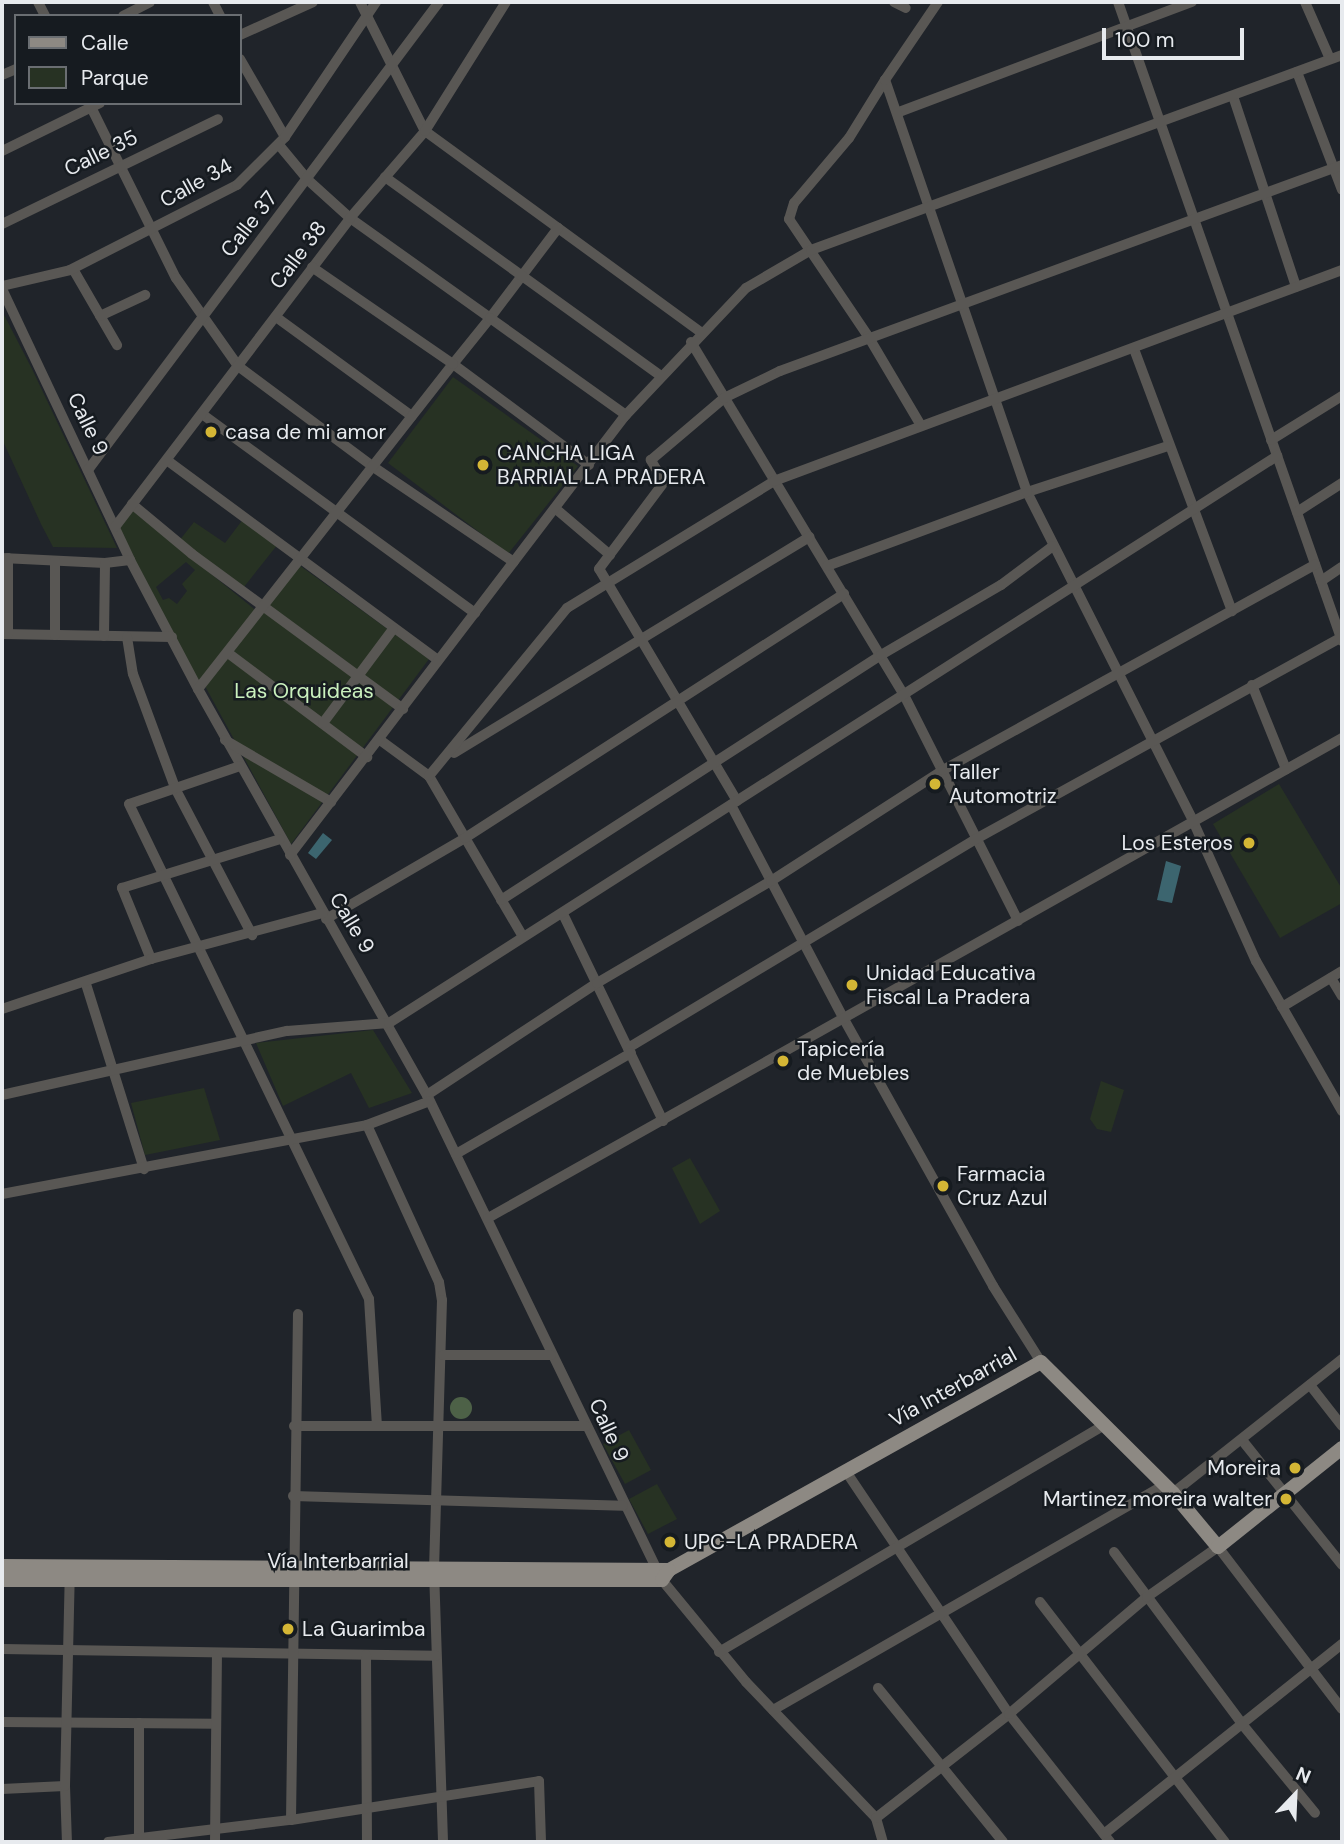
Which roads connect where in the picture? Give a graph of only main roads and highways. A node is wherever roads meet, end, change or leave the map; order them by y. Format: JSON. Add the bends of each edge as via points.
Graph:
{"nodes":[{"id":1,"x":1342,"y":1448,"type":"edge"},
{"id":2,"x":2,"y":1566,"type":"edge"},
{"id":3,"x":70,"y":1574,"type":"junction"},
{"id":4,"x":2,"y":1580,"type":"edge"}],
"edges":[{"from":1,"to":3,"type":"main road","name":"Vía Interbarrial","via":[[1218,1547],[1169,1489],[1041,1362],[700,1556],[662,1572]]},
{"from":2,"to":3,"type":"main road","name":"Vía Interbarrial"},
{"from":3,"to":4,"type":"main road","name":"Vía Interbarrial"}]}
